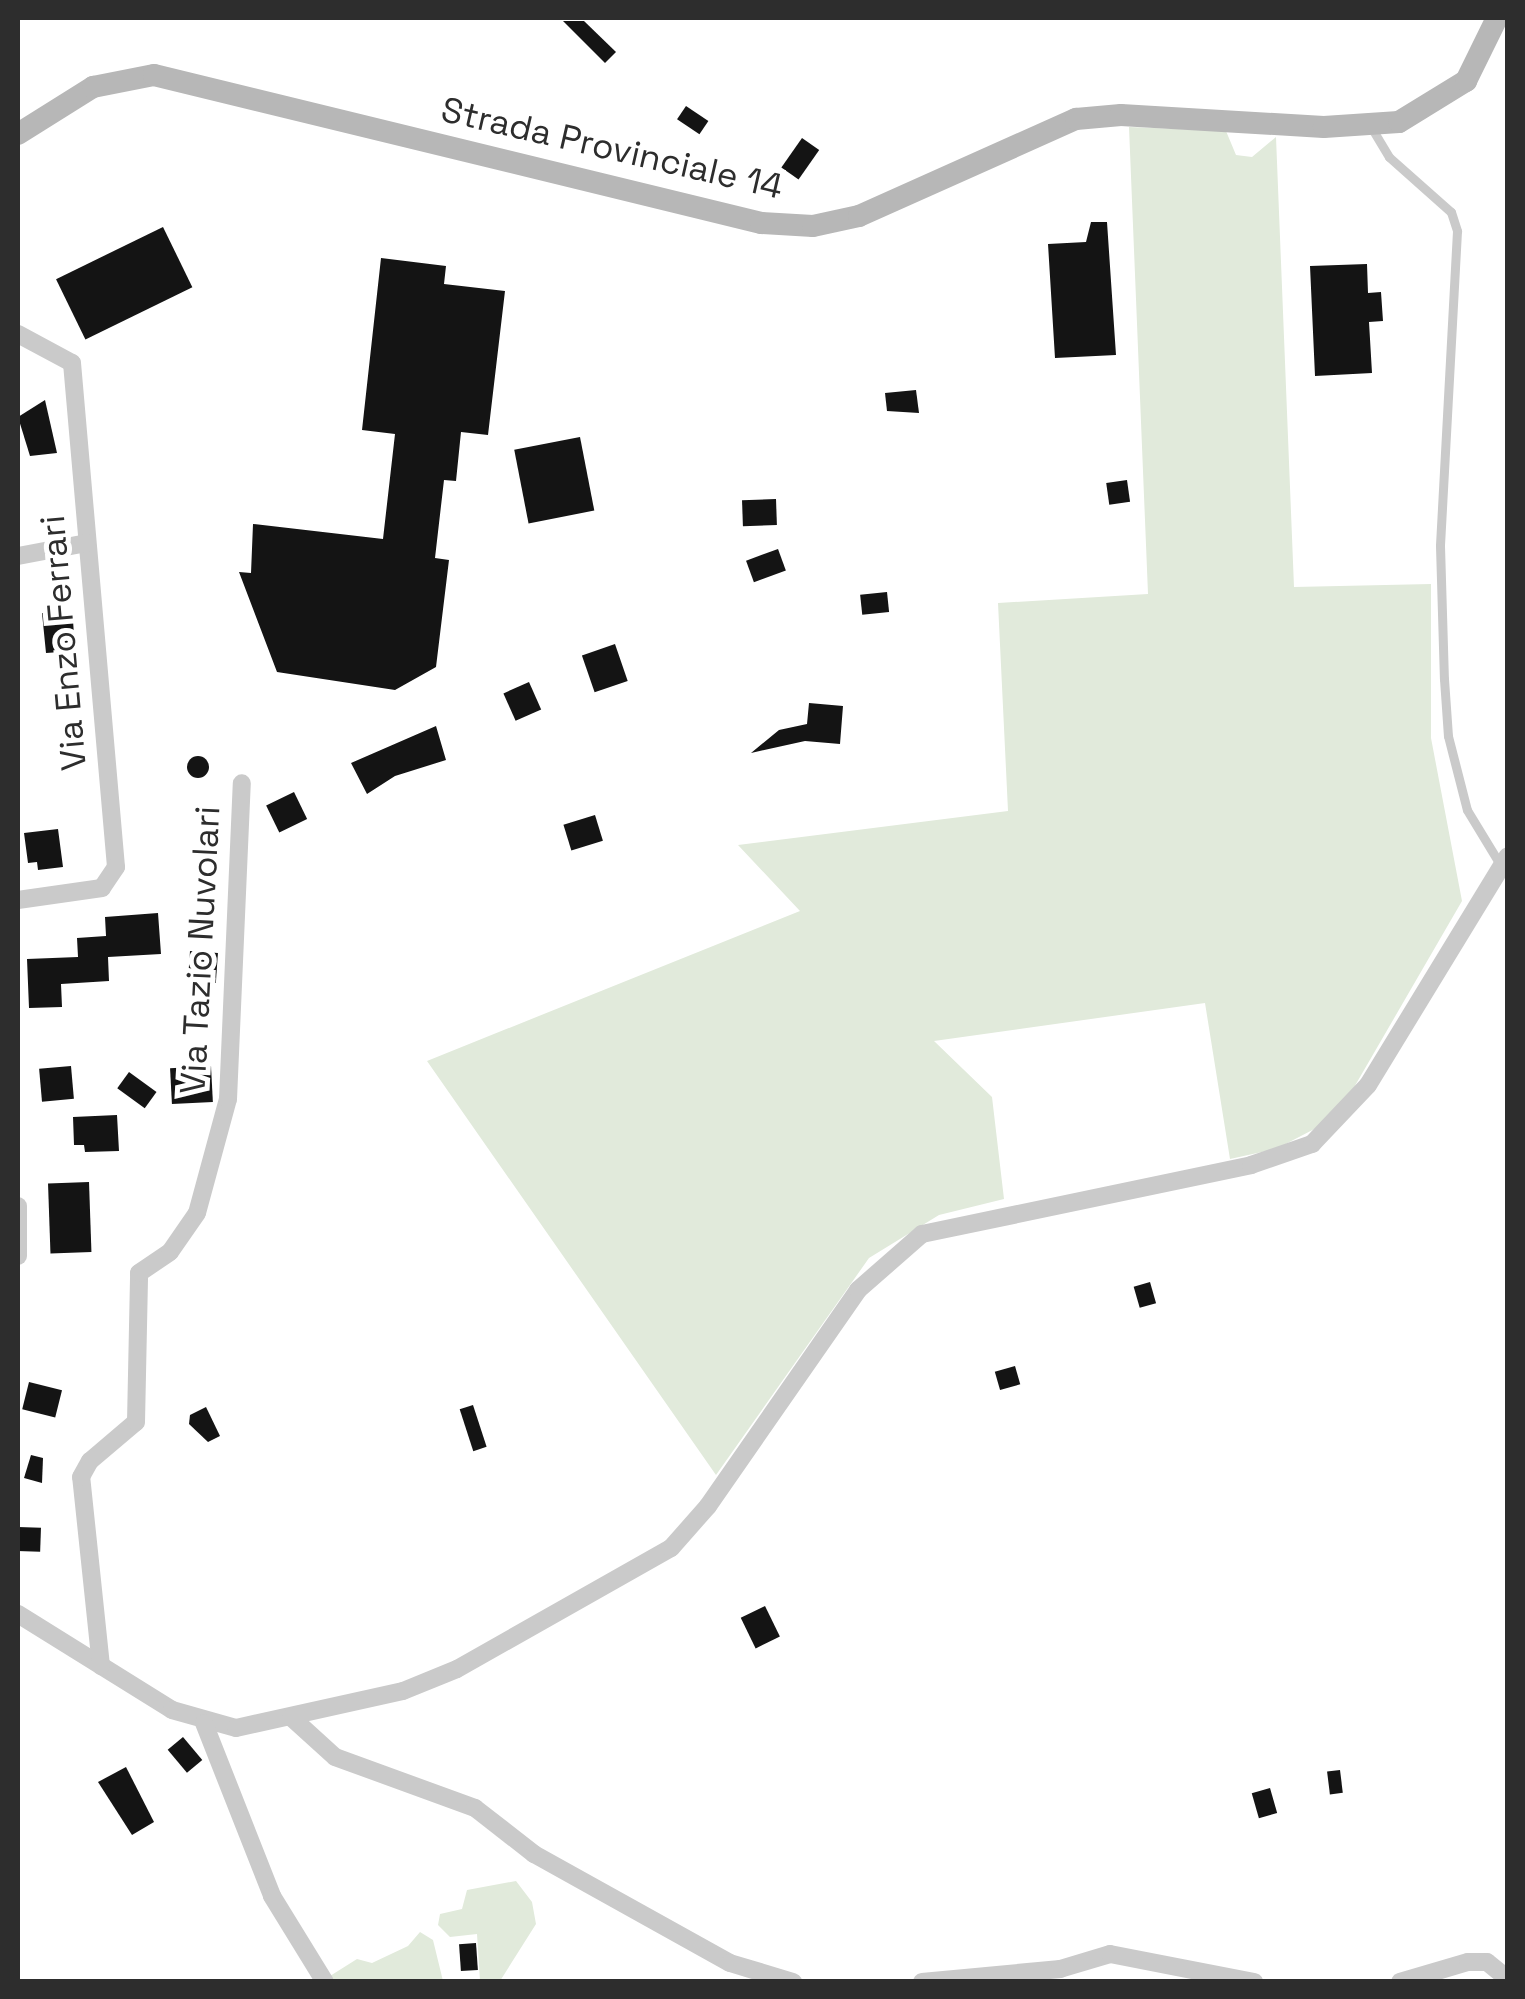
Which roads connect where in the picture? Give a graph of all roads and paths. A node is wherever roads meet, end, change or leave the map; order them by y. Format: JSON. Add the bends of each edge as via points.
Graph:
{"nodes":[{"id":1,"x":1496,"y":18,"type":"edge"},
{"id":2,"x":1371,"y":126,"type":"junction"},
{"id":3,"x":18,"y":134,"type":"edge"},
{"id":4,"x":18,"y":334,"type":"edge"},
{"id":5,"x":86,"y":543,"type":"junction"},
{"id":6,"x":18,"y":556,"type":"edge"},
{"id":7,"x":242,"y":782,"type":"dead end"},
{"id":8,"x":1504,"y":862,"type":"edge"},
{"id":9,"x":18,"y":900,"type":"edge"},
{"id":10,"x":18,"y":1206,"type":"edge"},
{"id":11,"x":18,"y":1256,"type":"edge"},
{"id":12,"x":18,"y":1614,"type":"edge"},
{"id":13,"x":101,"y":1666,"type":"junction"},
{"id":14,"x":292,"y":1718,"type":"junction"},
{"id":15,"x":204,"y":1723,"type":"junction"},
{"id":16,"x":1508,"y":1979,"type":"edge"},
{"id":17,"x":325,"y":1982,"type":"edge"},
{"id":18,"x":793,"y":1982,"type":"edge"},
{"id":19,"x":922,"y":1982,"type":"edge"},
{"id":20,"x":1254,"y":1982,"type":"edge"},
{"id":21,"x":1400,"y":1982,"type":"edge"}],
"edges":[{"from":1,"to":2,"type":"main road","name":"Strada Provinciale 14","via":[[1481,60],[1446,99],[1400,122]]},
{"from":2,"to":3,"type":"main road","name":"Strada Provinciale 14","via":[[1121,114],[1076,119],[859,216],[786,227],[165,76],[113,79]]},
{"from":2,"to":8,"type":"lane","via":[[1390,157],[1451,212],[1458,231],[1440,546],[1446,717],[1467,810],[1483,846]]},
{"from":4,"to":5,"type":"street","name":"Via Enzo Ferrari","via":[[72,363]]},
{"from":5,"to":6,"type":"street"},
{"from":5,"to":9,"type":"street","name":"Via Enzo Ferrari","via":[[116,868],[102,888]]},
{"from":7,"to":13,"type":"street","name":"Via Tazio Nuvolari","via":[[228,1100],[197,1214],[180,1241],[140,1273],[136,1422],[82,1477]]},
{"from":8,"to":14,"type":"street","via":[[1368,1084],[1312,1144],[1251,1165],[922,1234],[858,1290],[708,1506],[671,1548],[430,1682]]},
{"from":10,"to":11,"type":"street"},
{"from":12,"to":13,"type":"street"},
{"from":13,"to":15,"type":"street"},
{"from":14,"to":15,"type":"street","via":[[236,1728]]},
{"from":14,"to":18,"type":"street","via":[[336,1758],[475,1808],[534,1854],[730,1963]]},
{"from":15,"to":17,"type":"street","via":[[272,1896]]},
{"from":16,"to":21,"type":"street","via":[[1487,1962],[1468,1962]]},
{"from":19,"to":20,"type":"street","via":[[1060,1969],[1110,1954]]}]}
